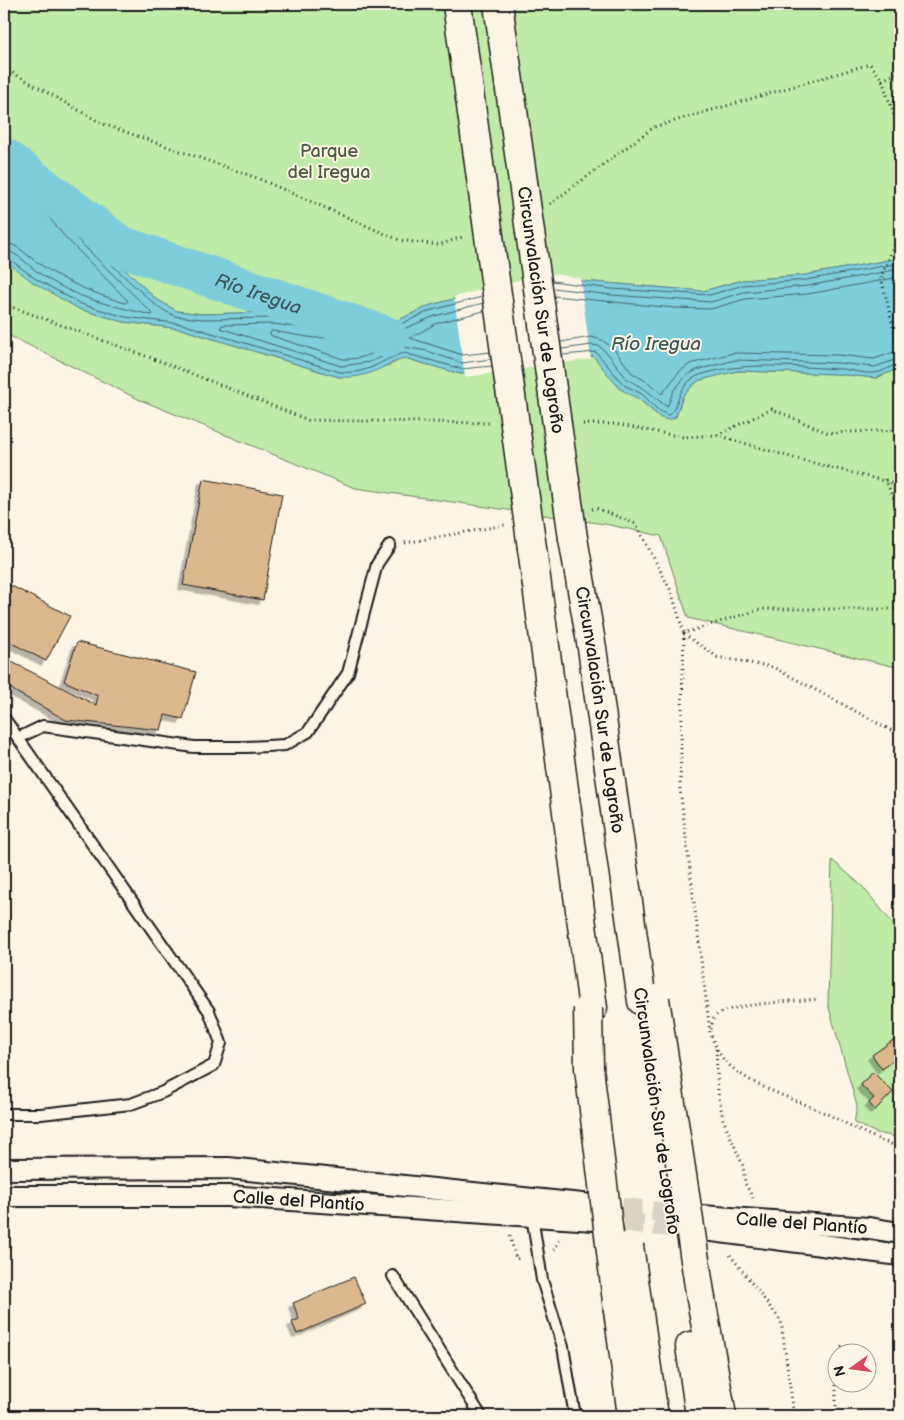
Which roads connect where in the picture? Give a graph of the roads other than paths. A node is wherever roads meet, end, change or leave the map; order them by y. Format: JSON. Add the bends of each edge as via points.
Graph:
{"nodes":[{"id":1,"x":457,"y":4,"type":"edge"},
{"id":2,"x":498,"y":4,"type":"edge"},
{"id":3,"x":390,"y":546,"type":"road end"},
{"id":4,"x":4,"y":718,"type":"edge"},
{"id":5,"x":18,"y":738,"type":"junction"},
{"id":6,"x":4,"y":1114,"type":"edge"},
{"id":7,"x":4,"y":1169,"type":"edge"},
{"id":8,"x":4,"y":1196,"type":"edge"},
{"id":9,"x":532,"y":1216,"type":"junction"},
{"id":10,"x":900,"y":1233,"type":"edge"},
{"id":11,"x":900,"y":1255,"type":"edge"},
{"id":12,"x":393,"y":1276,"type":"dead end"},
{"id":13,"x":692,"y":1300,"type":"junction"},
{"id":14,"x":628,"y":1309,"type":"junction"},
{"id":15,"x":481,"y":1416,"type":"edge"},
{"id":16,"x":575,"y":1416,"type":"edge"},
{"id":17,"x":632,"y":1416,"type":"edge"},
{"id":18,"x":654,"y":1416,"type":"edge"},
{"id":19,"x":700,"y":1416,"type":"edge"},
{"id":20,"x":722,"y":1416,"type":"edge"}],
"edges":[{"from":1,"to":14,"type":"highway","bridge":true,"via":[[588,979],[589,1068]]},
{"from":2,"to":13,"type":"highway","name":"Circunvalación Sur de Logroño","bridge":true,"via":[[573,538],[649,1000]]},
{"from":3,"to":5,"type":"lane","via":[[377,564],[348,673],[308,732],[285,745],[194,747],[43,726]]},
{"from":4,"to":5,"type":"lane"},
{"from":5,"to":6,"type":"lane","via":[[209,1011],[221,1042],[214,1065],[163,1092],[131,1104],[42,1114]]},
{"from":7,"to":9,"type":"street","name":"Calle del Plantío","via":[[228,1168],[593,1213]]},
{"from":8,"to":9,"type":"street","name":"Calle del Plantío","via":[[228,1196]]},
{"from":9,"to":16,"type":"lane","via":[[542,1280],[563,1347]]},
{"from":10,"to":11,"type":"street","name":"Calle del Plantío","via":[[869,1228],[703,1223]]},
{"from":12,"to":15,"type":"lane"},
{"from":13,"to":19,"type":"highway","name":"Circunvalación Sur de Logroño"},
{"from":13,"to":20,"type":"highway"},
{"from":14,"to":17,"type":"highway"},
{"from":14,"to":18,"type":"highway"}]}
